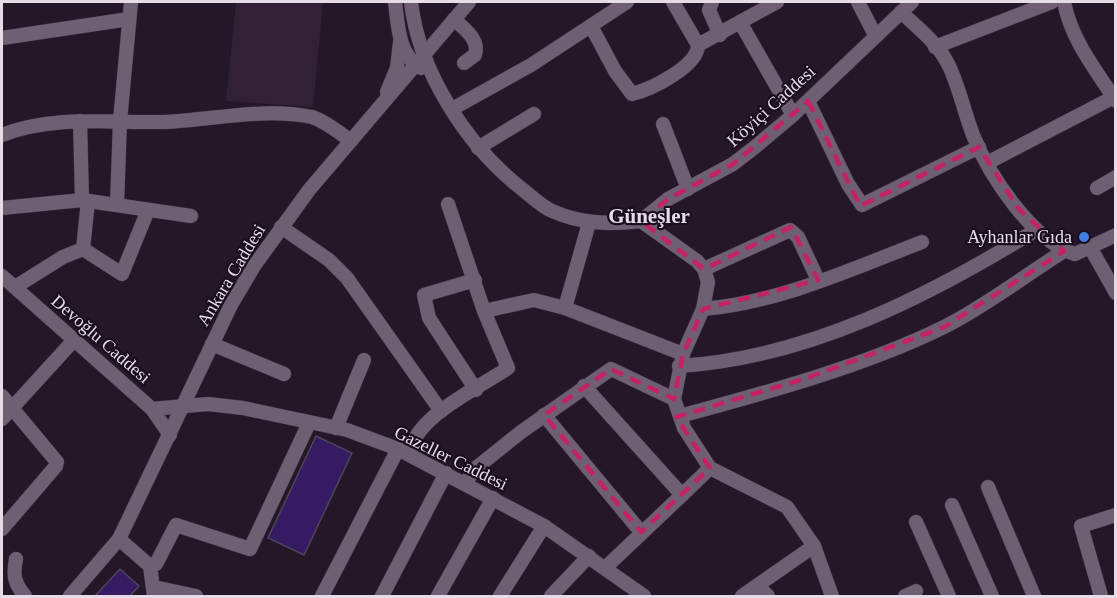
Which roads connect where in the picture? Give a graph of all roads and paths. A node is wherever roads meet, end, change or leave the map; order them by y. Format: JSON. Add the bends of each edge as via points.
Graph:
{"nodes":[{"id":1,"x":130,"y":2,"type":"edge"},
{"id":2,"x":395,"y":2,"type":"edge"},
{"id":3,"x":411,"y":2,"type":"edge"},
{"id":4,"x":469,"y":2,"type":"edge"},
{"id":5,"x":627,"y":2,"type":"edge"},
{"id":6,"x":673,"y":2,"type":"edge"},
{"id":7,"x":712,"y":2,"type":"edge"},
{"id":8,"x":777,"y":2,"type":"edge"},
{"id":9,"x":858,"y":2,"type":"edge"},
{"id":10,"x":912,"y":2,"type":"edge"},
{"id":11,"x":1052,"y":2,"type":"edge"},
{"id":12,"x":1064,"y":2,"type":"edge"},
{"id":13,"x":901,"y":12,"type":"junction"},
{"id":14,"x":129,"y":19,"type":"junction"},
{"id":15,"x":454,"y":19,"type":"junction"},
{"id":16,"x":740,"y":22,"type":"junction"},
{"id":17,"x":591,"y":26,"type":"junction"},
{"id":18,"x":720,"y":35,"type":"junction"},
{"id":19,"x":875,"y":35,"type":"junction"},
{"id":20,"x":2,"y":38,"type":"edge"},
{"id":21,"x":400,"y":42,"type":"junction"},
{"id":22,"x":698,"y":45,"type":"junction"},
{"id":23,"x":935,"y":47,"type":"junction"},
{"id":24,"x":424,"y":53,"type":"junction"},
{"id":25,"x":464,"y":63,"type":"dead end"},
{"id":26,"x":415,"y":64,"type":"junction"},
{"id":27,"x":433,"y":75,"type":"junction"},
{"id":28,"x":1115,"y":98,"type":"edge"},
{"id":29,"x":808,"y":101,"type":"junction"},
{"id":30,"x":383,"y":103,"type":"junction"},
{"id":31,"x":452,"y":109,"type":"junction"},
{"id":32,"x":534,"y":114,"type":"dead end"},
{"id":33,"x":793,"y":115,"type":"junction"},
{"id":34,"x":80,"y":121,"type":"junction"},
{"id":35,"x":120,"y":121,"type":"junction"},
{"id":36,"x":663,"y":124,"type":"dead end"},
{"id":37,"x":2,"y":135,"type":"edge"},
{"id":38,"x":351,"y":141,"type":"junction"},
{"id":39,"x":979,"y":147,"type":"junction"},
{"id":40,"x":478,"y":148,"type":"junction"},
{"id":41,"x":987,"y":163,"type":"junction"},
{"id":42,"x":1116,"y":177,"type":"edge"},
{"id":43,"x":1098,"y":188,"type":"dead end"},
{"id":44,"x":688,"y":189,"type":"junction"},
{"id":45,"x":85,"y":201,"type":"junction"},
{"id":46,"x":448,"y":204,"type":"dead end"},
{"id":47,"x":117,"y":206,"type":"junction"},
{"id":48,"x":2,"y":208,"type":"edge"},
{"id":49,"x":148,"y":210,"type":"junction"},
{"id":50,"x":191,"y":216,"type":"dead end"},
{"id":51,"x":641,"y":221,"type":"junction"},
{"id":52,"x":589,"y":223,"type":"junction"},
{"id":53,"x":281,"y":227,"type":"junction"},
{"id":54,"x":1036,"y":230,"type":"junction"},
{"id":55,"x":1116,"y":235,"type":"edge"},
{"id":56,"x":922,"y":242,"type":"dead end"},
{"id":57,"x":1090,"y":246,"type":"junction"},
{"id":58,"x":83,"y":249,"type":"junction"},
{"id":59,"x":1064,"y":251,"type":"junction"},
{"id":60,"x":704,"y":269,"type":"junction"},
{"id":61,"x":2,"y":276,"type":"edge"},
{"id":62,"x":475,"y":279,"type":"junction"},
{"id":63,"x":818,"y":280,"type":"junction"},
{"id":64,"x":15,"y":287,"type":"junction"},
{"id":65,"x":1116,"y":293,"type":"edge"},
{"id":66,"x":565,"y":308,"type":"junction"},
{"id":67,"x":703,"y":309,"type":"junction"},
{"id":68,"x":484,"y":311,"type":"junction"},
{"id":69,"x":74,"y":339,"type":"junction"},
{"id":70,"x":212,"y":344,"type":"junction"},
{"id":71,"x":364,"y":360,"type":"dead end"},
{"id":72,"x":681,"y":360,"type":"junction"},
{"id":73,"x":284,"y":374,"type":"dead end"},
{"id":74,"x":584,"y":386,"type":"junction"},
{"id":75,"x":476,"y":390,"type":"junction"},
{"id":76,"x":2,"y":396,"type":"edge"},
{"id":77,"x":674,"y":399,"type":"junction"},
{"id":78,"x":184,"y":405,"type":"junction"},
{"id":79,"x":12,"y":407,"type":"junction"},
{"id":80,"x":152,"y":409,"type":"junction"},
{"id":81,"x":441,"y":411,"type":"junction"},
{"id":82,"x":544,"y":415,"type":"junction"},
{"id":83,"x":680,"y":416,"type":"junction"},
{"id":84,"x":2,"y":419,"type":"edge"},
{"id":85,"x":309,"y":423,"type":"junction"},
{"id":86,"x":336,"y":428,"type":"junction"},
{"id":87,"x":170,"y":435,"type":"junction"},
{"id":88,"x":404,"y":451,"type":"junction"},
{"id":89,"x":710,"y":468,"type":"junction"},
{"id":90,"x":446,"y":473,"type":"junction"},
{"id":91,"x":466,"y":482,"type":"junction"},
{"id":92,"x":988,"y":487,"type":"dead end"},
{"id":93,"x":682,"y":495,"type":"junction"},
{"id":94,"x":494,"y":498,"type":"junction"},
{"id":95,"x":952,"y":505,"type":"dead end"},
{"id":96,"x":1116,"y":515,"type":"edge"},
{"id":97,"x":916,"y":522,"type":"dead end"},
{"id":98,"x":544,"y":526,"type":"junction"},
{"id":99,"x":2,"y":529,"type":"edge"},
{"id":100,"x":641,"y":532,"type":"junction"},
{"id":101,"x":119,"y":538,"type":"junction"},
{"id":102,"x":814,"y":546,"type":"junction"},
{"id":103,"x":589,"y":556,"type":"junction"},
{"id":104,"x":16,"y":559,"type":"dead end"},
{"id":105,"x":150,"y":566,"type":"junction"},
{"id":106,"x":606,"y":567,"type":"junction"},
{"id":107,"x":758,"y":586,"type":"junction"},
{"id":108,"x":154,"y":592,"type":"edge"},
{"id":109,"x":25,"y":597,"type":"edge"},
{"id":110,"x":70,"y":597,"type":"edge"},
{"id":111,"x":196,"y":597,"type":"edge"},
{"id":112,"x":322,"y":597,"type":"edge"},
{"id":113,"x":382,"y":597,"type":"edge"},
{"id":114,"x":438,"y":597,"type":"edge"},
{"id":115,"x":500,"y":597,"type":"edge"},
{"id":116,"x":551,"y":597,"type":"edge"},
{"id":117,"x":644,"y":597,"type":"edge"},
{"id":118,"x":742,"y":597,"type":"edge"},
{"id":119,"x":768,"y":597,"type":"edge"},
{"id":120,"x":832,"y":597,"type":"edge"},
{"id":121,"x":949,"y":597,"type":"edge"},
{"id":122,"x":992,"y":597,"type":"edge"},
{"id":123,"x":1034,"y":597,"type":"edge"},
{"id":124,"x":1101,"y":597,"type":"edge"}],
"edges":[{"from":1,"to":14,"type":"street"},
{"from":2,"to":21,"type":"street"},
{"from":3,"to":24,"type":"street"},
{"from":4,"to":15,"type":"street","name":"Ankara Caddesi"},
{"from":5,"to":17,"type":"street"},
{"from":6,"to":22,"type":"street"},
{"from":7,"to":18,"type":"street","via":[[709,10]]},
{"from":8,"to":16,"type":"street"},
{"from":9,"to":19,"type":"street"},
{"from":10,"to":13,"type":"street","name":"Köyiçi Caddesi"},
{"from":11,"to":23,"type":"street"},
{"from":12,"to":28,"type":"street","via":[[1067,21],[1082,50]]},
{"from":13,"to":19,"type":"street","name":"Köyiçi Caddesi"},
{"from":13,"to":23,"type":"street"},
{"from":14,"to":20,"type":"street"},
{"from":14,"to":35,"type":"street"},
{"from":15,"to":24,"type":"street","name":"Ankara Caddesi"},
{"from":15,"to":25,"type":"street","via":[[475,39],[475,55]]},
{"from":16,"to":18,"type":"street"},
{"from":16,"to":33,"type":"street"},
{"from":17,"to":22,"type":"street","via":[[632,94],[646,91],[691,63]]},
{"from":17,"to":31,"type":"street"},
{"from":18,"to":22,"type":"street"},
{"from":19,"to":29,"type":"street","name":"Köyiçi Caddesi"},
{"from":21,"to":26,"type":"street"},
{"from":21,"to":30,"type":"street","via":[[397,68]]},
{"from":23,"to":39,"type":"street","via":[[948,62]]},
{"from":24,"to":26,"type":"street","name":"Ankara Caddesi"},
{"from":24,"to":27,"type":"street"},
{"from":26,"to":27,"type":"street"},
{"from":26,"to":30,"type":"street","name":"Ankara Caddesi"},
{"from":27,"to":31,"type":"street"},
{"from":28,"to":41,"type":"street"},
{"from":29,"to":33,"type":"street","name":"Köyiçi Caddesi"},
{"from":29,"to":39,"type":"street","via":[[862,205]]},
{"from":30,"to":38,"type":"street","name":"Ankara Caddesi"},
{"from":31,"to":40,"type":"street","via":[[460,127]]},
{"from":32,"to":40,"type":"street"},
{"from":33,"to":44,"type":"street","name":"Köyiçi Caddesi","via":[[733,164]]},
{"from":34,"to":35,"type":"street"},
{"from":34,"to":37,"type":"street","via":[[27,126]]},
{"from":34,"to":45,"type":"street"},
{"from":35,"to":38,"type":"street","via":[[166,122],[275,113],[314,118]]},
{"from":35,"to":47,"type":"street"},
{"from":36,"to":44,"type":"street"},
{"from":38,"to":53,"type":"street","name":"Ankara Caddesi"},
{"from":39,"to":41,"type":"street"},
{"from":40,"to":52,"type":"street","via":[[499,171],[550,210]]},
{"from":41,"to":54,"type":"street"},
{"from":42,"to":43,"type":"street"},
{"from":44,"to":51,"type":"street","name":"Köyiçi Caddesi"},
{"from":45,"to":47,"type":"street"},
{"from":45,"to":48,"type":"street"},
{"from":45,"to":58,"type":"street"},
{"from":46,"to":62,"type":"street"},
{"from":47,"to":49,"type":"street"},
{"from":49,"to":50,"type":"street"},
{"from":49,"to":58,"type":"street","via":[[122,274]]},
{"from":51,"to":52,"type":"street"},
{"from":51,"to":60,"type":"street"},
{"from":52,"to":66,"type":"street"},
{"from":53,"to":70,"type":"street","name":"Ankara Caddesi","via":[[231,305]]},
{"from":53,"to":81,"type":"street","via":[[329,260],[347,278]]},
{"from":54,"to":59,"type":"street"},
{"from":54,"to":72,"type":"street","via":[[927,294],[825,335],[764,352]]},
{"from":55,"to":57,"type":"street"},
{"from":56,"to":63,"type":"street"},
{"from":57,"to":59,"type":"street","via":[[1075,254]]},
{"from":57,"to":65,"type":"street"},
{"from":58,"to":64,"type":"street"},
{"from":59,"to":83,"type":"street","via":[[944,327],[886,352]]},
{"from":60,"to":63,"type":"street","via":[[790,230],[798,237]]},
{"from":60,"to":67,"type":"street","via":[[708,282]]},
{"from":61,"to":64,"type":"street","name":"Devoğlu Caddesi"},
{"from":62,"to":68,"type":"street"},
{"from":62,"to":75,"type":"street","via":[[424,296],[429,318]]},
{"from":63,"to":67,"type":"street","via":[[724,307]]},
{"from":64,"to":69,"type":"street","name":"Devoğlu Caddesi"},
{"from":66,"to":68,"type":"street","via":[[534,300]]},
{"from":66,"to":72,"type":"street"},
{"from":67,"to":72,"type":"street"},
{"from":68,"to":75,"type":"street","via":[[508,368]]},
{"from":69,"to":79,"type":"street"},
{"from":69,"to":80,"type":"street","name":"Devoğlu Caddesi"},
{"from":70,"to":73,"type":"street"},
{"from":70,"to":78,"type":"street","name":"Ankara Caddesi"},
{"from":71,"to":86,"type":"street"},
{"from":72,"to":77,"type":"street"},
{"from":74,"to":77,"type":"street","via":[[611,369]]},
{"from":74,"to":82,"type":"street"},
{"from":74,"to":93,"type":"street"},
{"from":75,"to":81,"type":"street"},
{"from":76,"to":79,"type":"street"},
{"from":77,"to":83,"type":"street"},
{"from":78,"to":80,"type":"street","name":"Gazeller Caddesi"},
{"from":78,"to":85,"type":"street","name":"Gazeller Caddesi","via":[[243,408]]},
{"from":78,"to":87,"type":"street","name":"Ankara Caddesi"},
{"from":79,"to":84,"type":"street"},
{"from":79,"to":99,"type":"street","via":[[57,462]]},
{"from":80,"to":87,"type":"street","name":"Devoğlu Caddesi"},
{"from":81,"to":88,"type":"street"},
{"from":82,"to":91,"type":"street","via":[[493,453]]},
{"from":82,"to":100,"type":"street"},
{"from":83,"to":89,"type":"street"},
{"from":85,"to":86,"type":"street","name":"Gazeller Caddesi"},
{"from":85,"to":105,"type":"street","via":[[250,549],[176,525],[156,564]]},
{"from":86,"to":88,"type":"street","name":"Gazeller Caddesi"},
{"from":87,"to":101,"type":"street","name":"Ankara Caddesi"},
{"from":88,"to":90,"type":"street","name":"Gazeller Caddesi"},
{"from":88,"to":112,"type":"street"},
{"from":89,"to":93,"type":"street"},
{"from":89,"to":102,"type":"street","via":[[787,507]]},
{"from":90,"to":91,"type":"street","name":"Gazeller Caddesi"},
{"from":90,"to":113,"type":"street"},
{"from":91,"to":94,"type":"street","name":"Gazeller Caddesi"},
{"from":92,"to":123,"type":"street"},
{"from":93,"to":100,"type":"street"},
{"from":94,"to":98,"type":"street","name":"Gazeller Caddesi"},
{"from":94,"to":114,"type":"street"},
{"from":95,"to":122,"type":"street"},
{"from":96,"to":124,"type":"street","via":[[1081,526]]},
{"from":97,"to":121,"type":"street"},
{"from":98,"to":103,"type":"street","name":"Gazeller Caddesi"},
{"from":98,"to":115,"type":"street"},
{"from":100,"to":106,"type":"street"},
{"from":101,"to":105,"type":"street"},
{"from":101,"to":110,"type":"street","name":"Ankara Caddesi"},
{"from":102,"to":107,"type":"street"},
{"from":102,"to":120,"type":"street"},
{"from":103,"to":106,"type":"street","name":"Gazeller Caddesi"},
{"from":103,"to":116,"type":"street"},
{"from":104,"to":109,"type":"street","via":[[13,574]]},
{"from":105,"to":108,"type":"street"},
{"from":106,"to":117,"type":"street","name":"Gazeller Caddesi"},
{"from":107,"to":118,"type":"street"},
{"from":107,"to":119,"type":"street"},
{"from":108,"to":111,"type":"street"}]}
